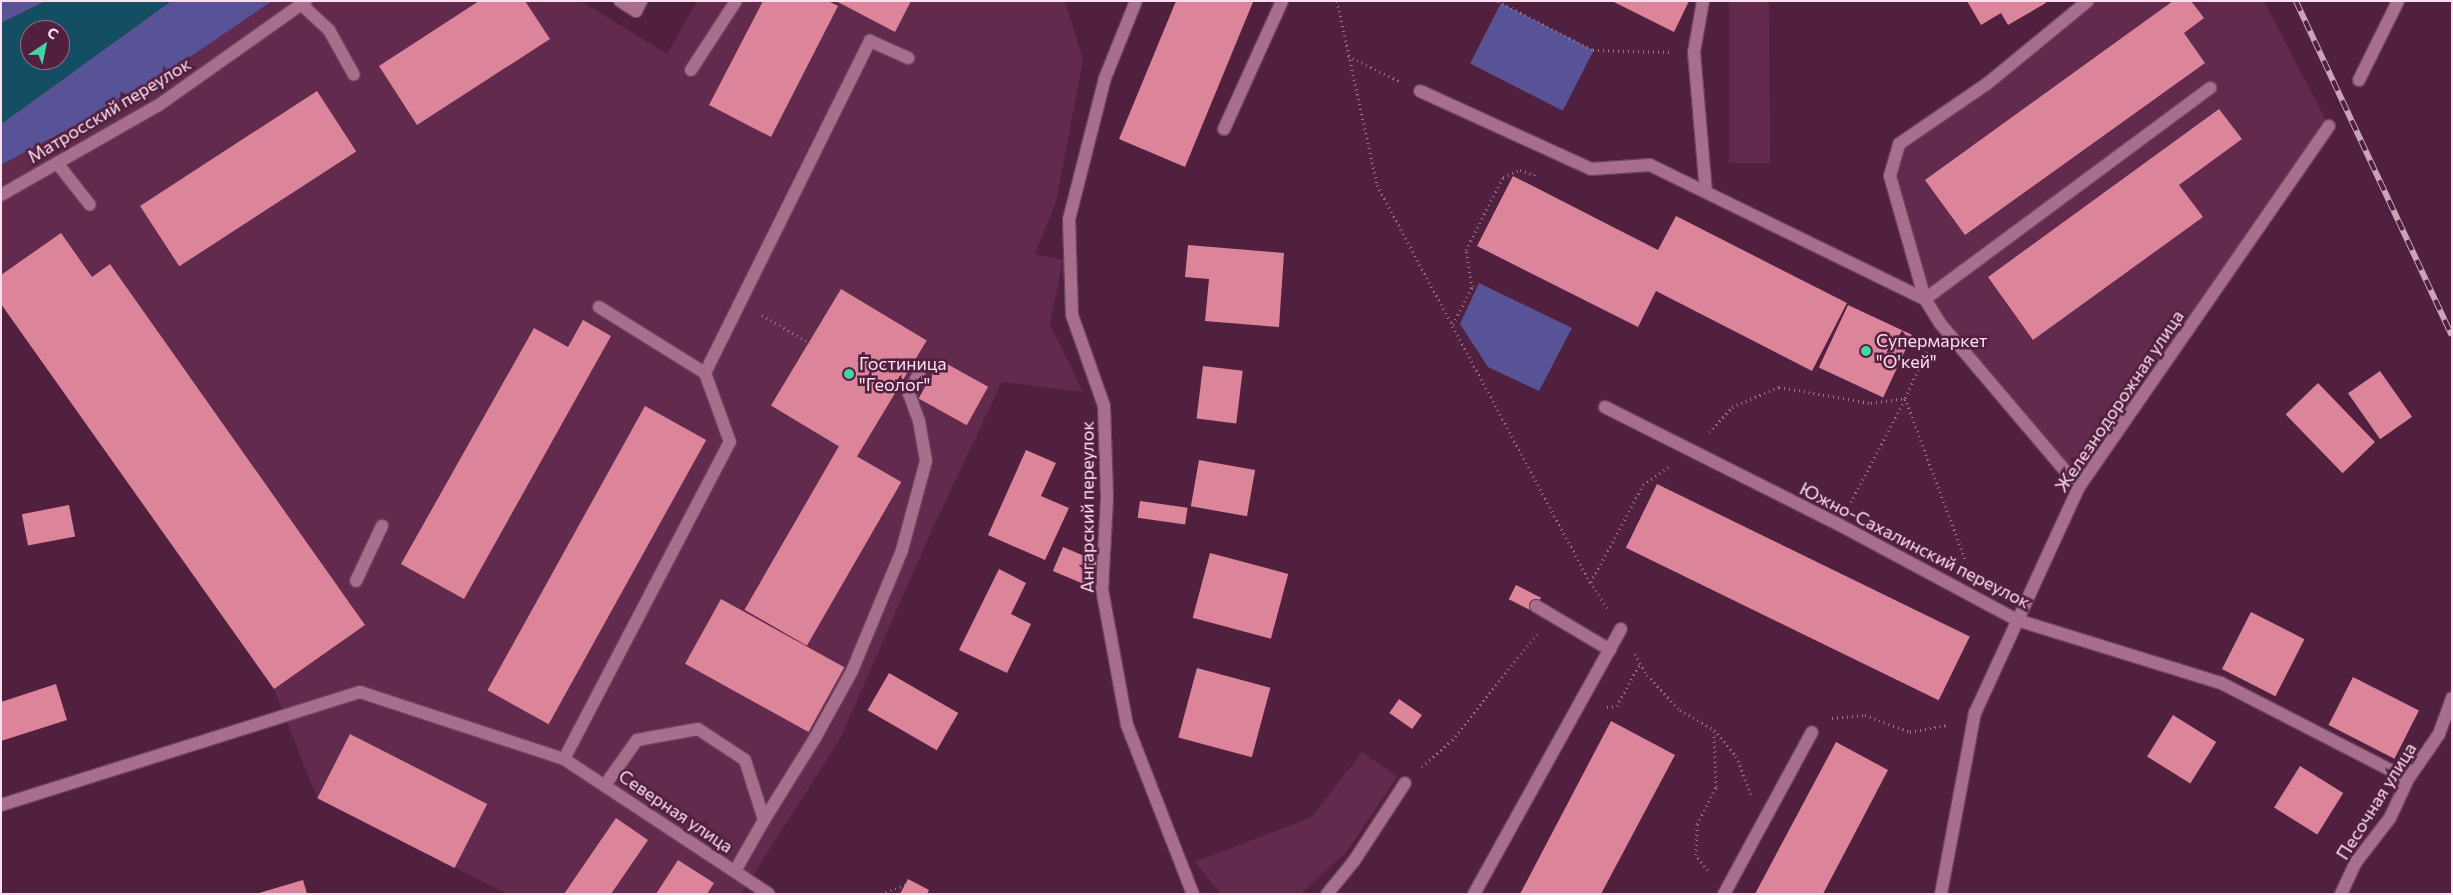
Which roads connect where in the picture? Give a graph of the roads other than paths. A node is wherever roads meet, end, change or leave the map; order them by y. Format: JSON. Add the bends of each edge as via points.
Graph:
{"nodes":[{"id":1,"x":620,"y":1,"type":"edge"},
{"id":2,"x":641,"y":1,"type":"edge"},
{"id":3,"x":736,"y":1,"type":"edge"},
{"id":4,"x":1136,"y":1,"type":"edge"},
{"id":5,"x":1282,"y":1,"type":"edge"},
{"id":6,"x":1703,"y":1,"type":"edge"},
{"id":7,"x":2088,"y":1,"type":"edge"},
{"id":8,"x":2398,"y":1,"type":"edge"},
{"id":9,"x":304,"y":3,"type":"edge"},
{"id":10,"x":908,"y":58,"type":"dead end"},
{"id":11,"x":691,"y":70,"type":"dead end"},
{"id":12,"x":354,"y":75,"type":"dead end"},
{"id":13,"x":2358,"y":80,"type":"dead end"},
{"id":14,"x":2210,"y":88,"type":"dead end"},
{"id":15,"x":1420,"y":91,"type":"road end"},
{"id":16,"x":2329,"y":126,"type":"dead end"},
{"id":17,"x":1224,"y":129,"type":"dead end"},
{"id":18,"x":57,"y":163,"type":"junction"},
{"id":19,"x":1706,"y":191,"type":"junction"},
{"id":20,"x":1,"y":195,"type":"edge"},
{"id":21,"x":90,"y":204,"type":"dead end"},
{"id":22,"x":1925,"y":299,"type":"junction"},
{"id":23,"x":600,"y":307,"type":"dead end"},
{"id":24,"x":920,"y":370,"type":"dead end"},
{"id":25,"x":705,"y":373,"type":"junction"},
{"id":26,"x":1605,"y":407,"type":"dead end"},
{"id":27,"x":2079,"y":487,"type":"junction"},
{"id":28,"x":382,"y":526,"type":"dead end"},
{"id":29,"x":356,"y":581,"type":"dead end"},
{"id":30,"x":1536,"y":606,"type":"dead end"},
{"id":31,"x":2017,"y":620,"type":"junction"},
{"id":32,"x":1622,"y":629,"type":"road end"},
{"id":33,"x":1610,"y":650,"type":"junction"},
{"id":34,"x":2452,"y":698,"type":"edge"},
{"id":35,"x":1812,"y":732,"type":"road end"},
{"id":36,"x":564,"y":758,"type":"junction"},
{"id":37,"x":2408,"y":780,"type":"junction"},
{"id":38,"x":1405,"y":783,"type":"road end"},
{"id":39,"x":605,"y":785,"type":"junction"},
{"id":40,"x":1,"y":805,"type":"edge"},
{"id":41,"x":764,"y":820,"type":"junction"},
{"id":42,"x":734,"y":871,"type":"junction"},
{"id":43,"x":1192,"y":893,"type":"edge"},
{"id":44,"x":1724,"y":893,"type":"edge"},
{"id":45,"x":768,"y":894,"type":"edge"},
{"id":46,"x":1327,"y":894,"type":"edge"},
{"id":47,"x":1474,"y":894,"type":"edge"},
{"id":48,"x":1941,"y":894,"type":"edge"},
{"id":49,"x":2341,"y":894,"type":"edge"}],
"edges":[{"from":1,"to":2,"type":"street","via":[[636,11]]},
{"from":3,"to":11,"type":"street"},
{"from":4,"to":43,"type":"street","name":"Ангарский переулок","via":[[1105,78],[1069,219],[1072,315],[1104,406],[1107,498],[1102,589],[1127,725]]},
{"from":5,"to":17,"type":"street"},
{"from":6,"to":19,"type":"street","via":[[1694,52]]},
{"from":7,"to":22,"type":"street","via":[[1988,83],[1899,144],[1890,176]]},
{"from":8,"to":13,"type":"street"},
{"from":9,"to":12,"type":"street","via":[[329,30]]},
{"from":9,"to":18,"type":"street","name":"Матросский переулок","via":[[159,105]]},
{"from":10,"to":25,"type":"street","via":[[870,41]]},
{"from":14,"to":22,"type":"street"},
{"from":15,"to":19,"type":"street","via":[[1591,169],[1650,165]]},
{"from":16,"to":27,"type":"street","name":"Железнодорожная улица"},
{"from":18,"to":20,"type":"street","name":"Матросский переулок"},
{"from":18,"to":21,"type":"street"},
{"from":19,"to":22,"type":"street"},
{"from":22,"to":27,"type":"street","via":[[1940,323]]},
{"from":23,"to":25,"type":"street"},
{"from":24,"to":41,"type":"street","via":[[909,394],[919,421],[926,461],[902,550],[852,671]]},
{"from":25,"to":36,"type":"street","via":[[730,442]]},
{"from":26,"to":31,"type":"street","name":"Южно-Сахалинский переулок","via":[[1838,524]]},
{"from":27,"to":31,"type":"street","name":"Железнодорожная улица"},
{"from":28,"to":29,"type":"street"},
{"from":30,"to":33,"type":"street"},
{"from":31,"to":37,"type":"street","name":"Южно-Сахалинский переулок","via":[[2221,683]]},
{"from":31,"to":48,"type":"street","name":"Железнодорожная улица","via":[[1975,713]]},
{"from":32,"to":33,"type":"street"},
{"from":33,"to":47,"type":"street"},
{"from":34,"to":37,"type":"street","name":"Песочная улица","via":[[2439,734]]},
{"from":35,"to":44,"type":"street"},
{"from":36,"to":39,"type":"street","name":"Северная улица"},
{"from":36,"to":40,"type":"street","name":"Северная улица","via":[[360,692]]},
{"from":37,"to":49,"type":"street","name":"Песочная улица","via":[[2390,818],[2356,862]]},
{"from":38,"to":46,"type":"street","via":[[1354,862]]},
{"from":39,"to":41,"type":"street","via":[[637,740],[698,729],[745,760]]},
{"from":39,"to":42,"type":"street","name":"Северная улица"},
{"from":41,"to":42,"type":"street"},
{"from":42,"to":45,"type":"street","name":"Северная улица"}]}
